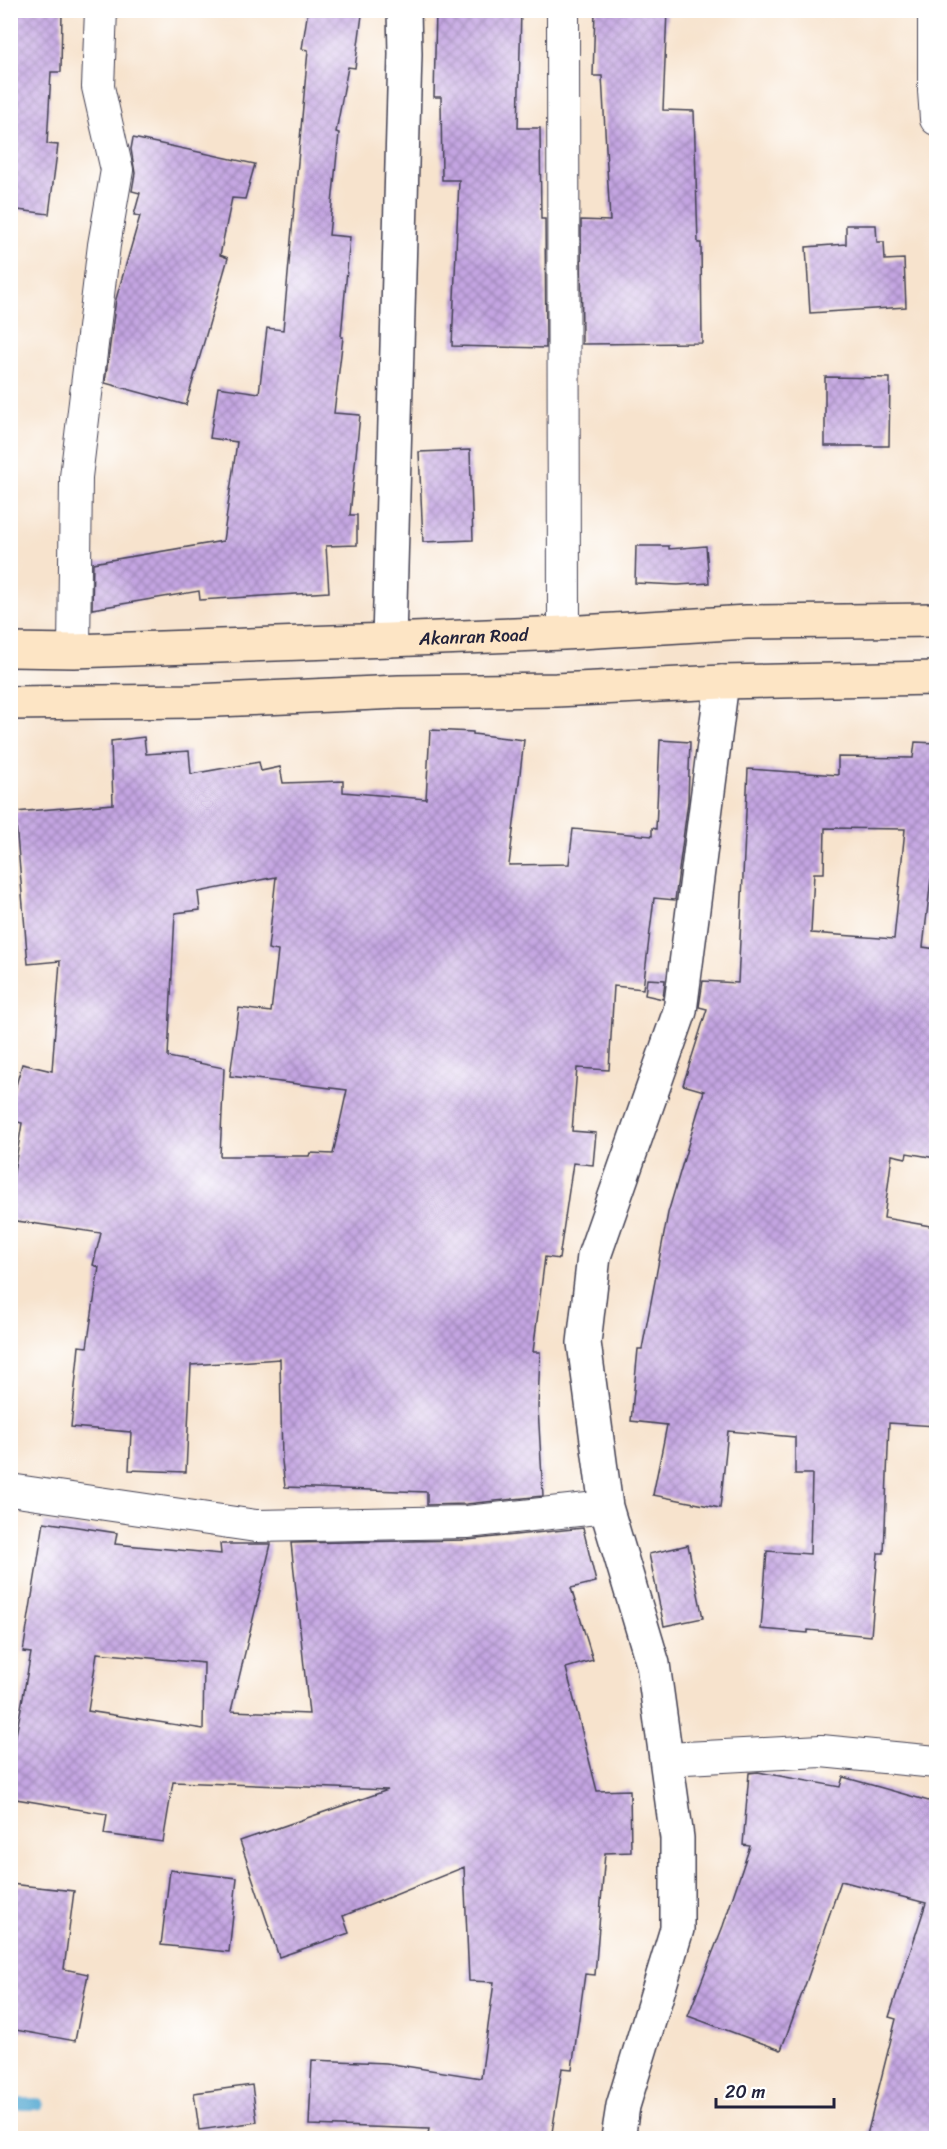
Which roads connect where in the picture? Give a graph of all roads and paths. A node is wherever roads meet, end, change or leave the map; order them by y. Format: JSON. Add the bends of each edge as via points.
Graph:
{"nodes":[{"id":1,"x":101,"y":10,"type":"edge"},
{"id":2,"x":404,"y":10,"type":"edge"},
{"id":3,"x":563,"y":10,"type":"edge"},
{"id":4,"x":934,"y":10,"type":"edge"},
{"id":5,"x":936,"y":118,"type":"edge"},
{"id":6,"x":936,"y":620,"type":"edge"},
{"id":7,"x":564,"y":633,"type":"junction"},
{"id":8,"x":389,"y":640,"type":"junction"},
{"id":9,"x":10,"y":650,"type":"edge"},
{"id":10,"x":74,"y":651,"type":"junction"},
{"id":11,"x":936,"y":678,"type":"edge"},
{"id":12,"x":722,"y":682,"type":"junction"},
{"id":13,"x":10,"y":703,"type":"edge"},
{"id":14,"x":10,"y":1490,"type":"edge"},
{"id":15,"x":606,"y":1507,"type":"junction"},
{"id":16,"x":667,"y":1760,"type":"junction"},
{"id":17,"x":936,"y":1762,"type":"edge"},
{"id":18,"x":618,"y":2139,"type":"edge"}],
"edges":[{"from":1,"to":10,"type":"street","via":[[98,87],[117,170],[76,477]]},
{"from":2,"to":8,"type":"street"},
{"from":3,"to":7,"type":"street"},
{"from":4,"to":5,"type":"street"},
{"from":6,"to":7,"type":"main road","name":"Akanran Road","via":[[747,622]]},
{"from":7,"to":8,"type":"main road","name":"Akanran Road"},
{"from":8,"to":10,"type":"main road","name":"Akanran Road"},
{"from":9,"to":10,"type":"main road","name":"Akanran Road"},
{"from":11,"to":12,"type":"main road"},
{"from":12,"to":13,"type":"main road","via":[[195,701]]},
{"from":12,"to":15,"type":"street","via":[[680,1011],[594,1256],[584,1343]]},
{"from":14,"to":15,"type":"street","via":[[256,1526],[467,1522]]},
{"from":15,"to":16,"type":"street","via":[[653,1664]]},
{"from":16,"to":17,"type":"street","via":[[821,1751]]},
{"from":16,"to":18,"type":"street","via":[[677,1838],[677,1929],[623,2106]]}]}
